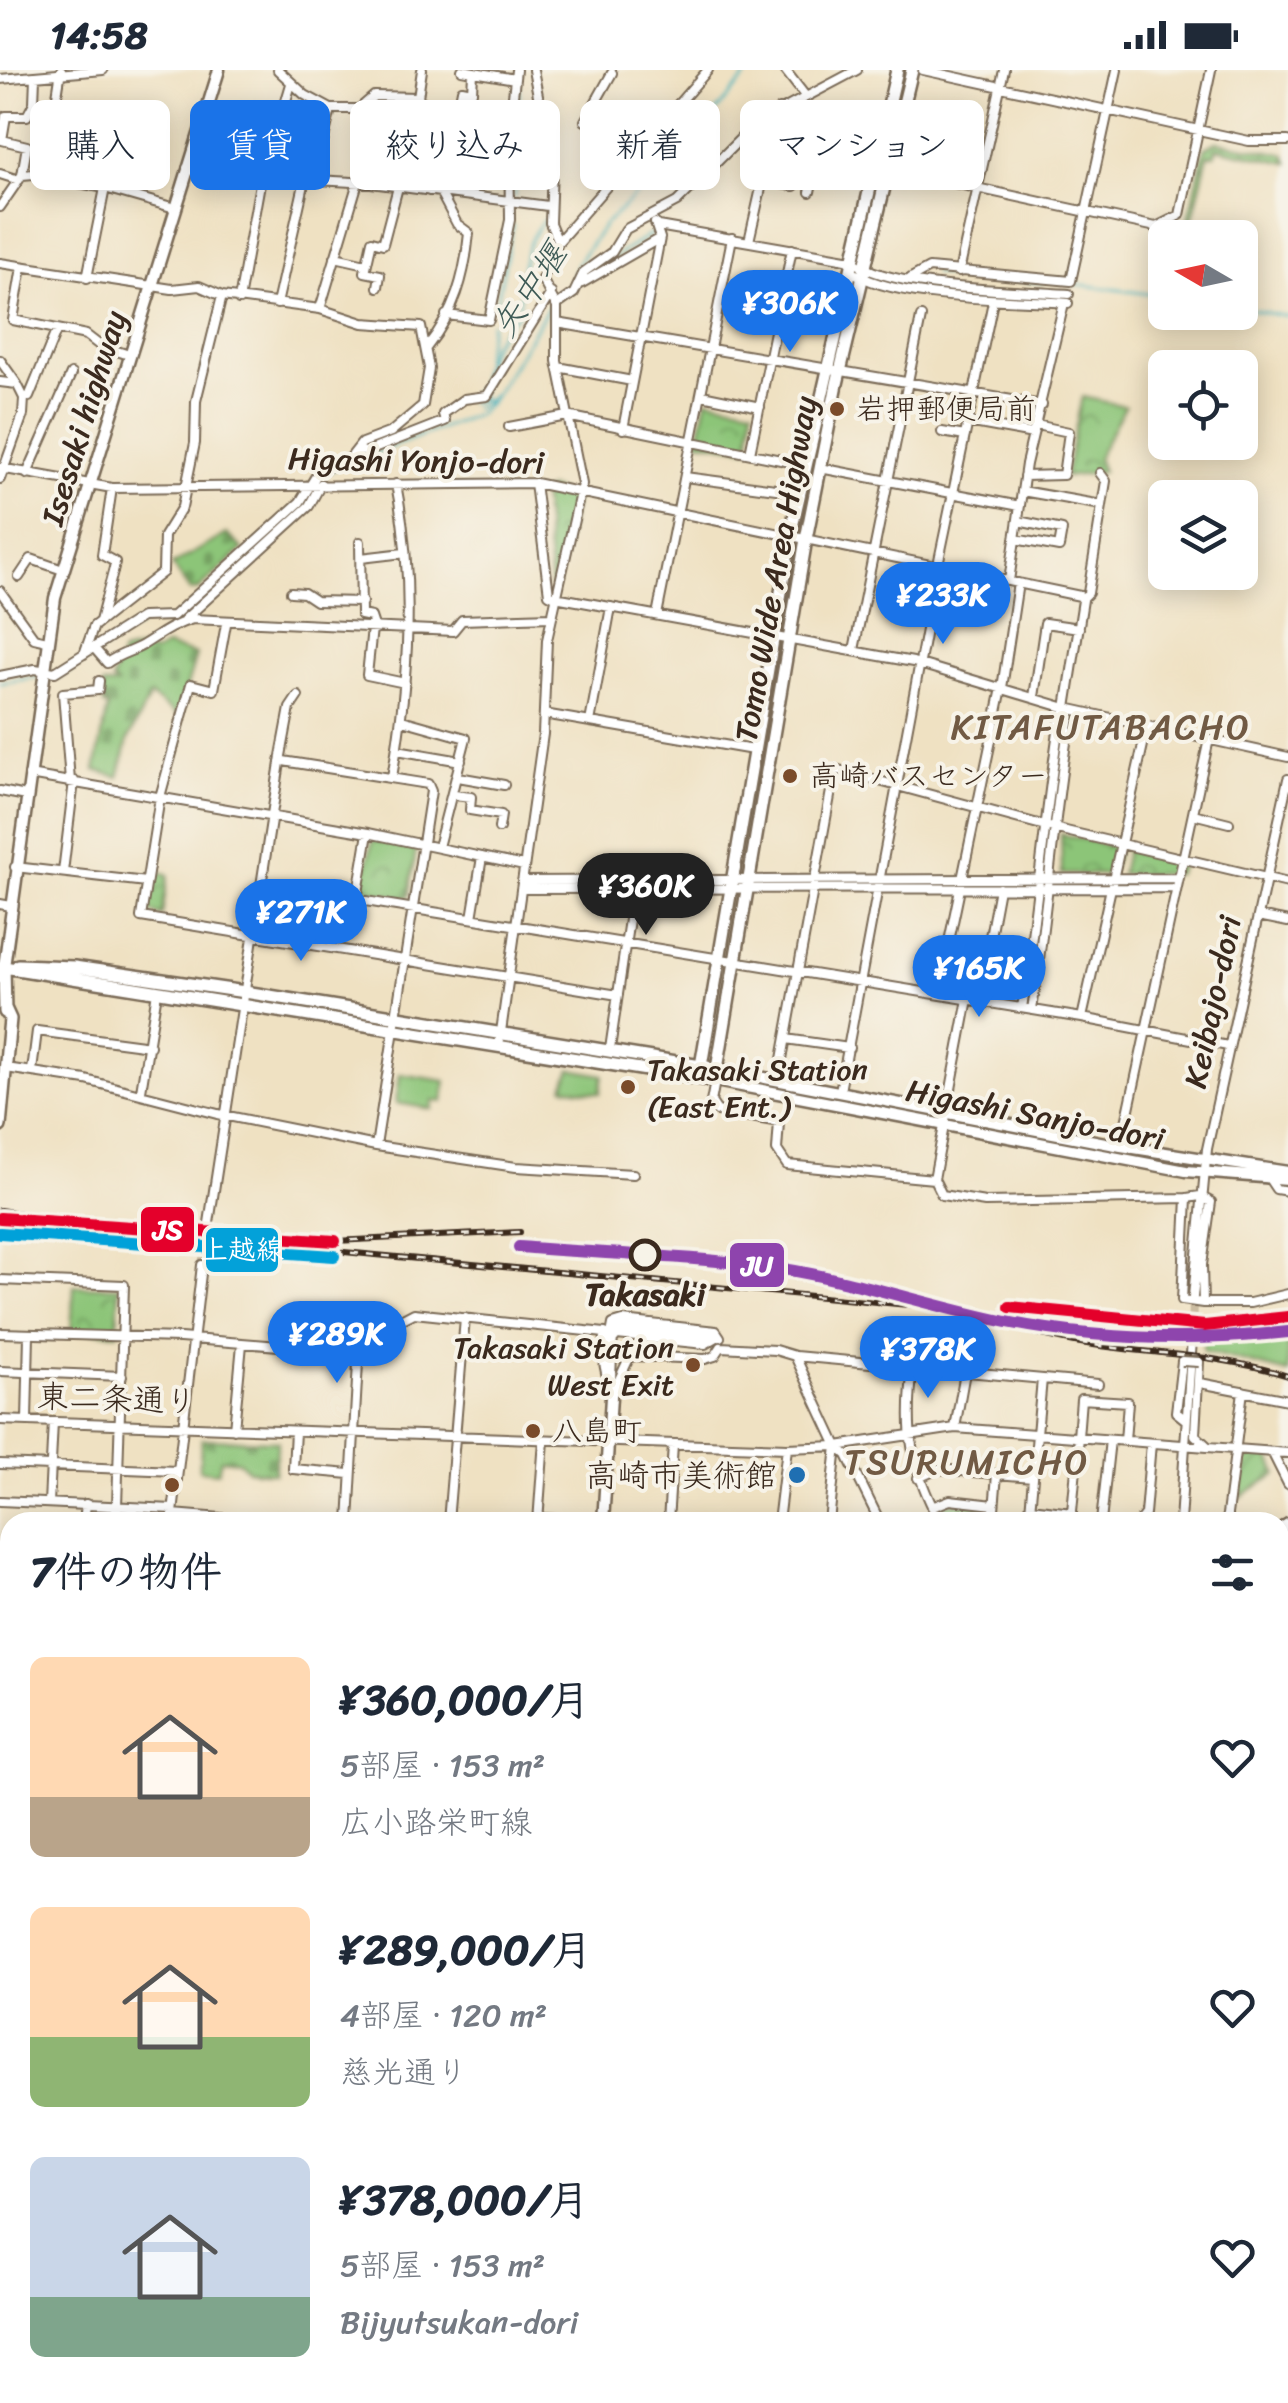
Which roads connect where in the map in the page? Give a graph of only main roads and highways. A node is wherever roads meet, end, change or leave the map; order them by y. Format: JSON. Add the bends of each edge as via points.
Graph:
{"nodes":[{"id":1,"x":219,"y":70,"type":"edge"},
{"id":2,"x":897,"y":70,"type":"edge"},
{"id":3,"x":912,"y":70,"type":"edge"},
{"id":4,"x":5,"y":905,"type":"edge"},
{"id":5,"x":2,"y":967,"type":"edge"},
{"id":6,"x":0,"y":982,"type":"edge"},
{"id":7,"x":244,"y":999,"type":"junction"},
{"id":8,"x":5,"y":1008,"type":"junction"},
{"id":9,"x":0,"y":1055,"type":"edge"},
{"id":10,"x":700,"y":1072,"type":"junction"},
{"id":11,"x":716,"y":1075,"type":"junction"},
{"id":12,"x":0,"y":1126,"type":"edge"},
{"id":13,"x":1288,"y":1176,"type":"edge"},
{"id":14,"x":611,"y":1397,"type":"road end"},
{"id":15,"x":604,"y":1512,"type":"edge"}],
"edges":[{"from":1,"to":4,"type":"main road","name":"Isesaki highway","via":[[63,570]]},
{"from":2,"to":10,"type":"highway","name":"Tomo Wide Area Highway","via":[[790,536]]},
{"from":3,"to":11,"type":"highway","name":"Tomo Wide Area Highway","via":[[806,539]]},
{"from":4,"to":5,"type":"main road","name":"Isesaki highway"},
{"from":5,"to":6,"type":"highway"},
{"from":5,"to":7,"type":"highway","name":"Higashi Sanjo-dori"},
{"from":5,"to":7,"type":"highway","name":"Higashi Sanjo-dori","via":[[74,966]]},
{"from":5,"to":8,"type":"highway"},
{"from":7,"to":10,"type":"highway","name":"Higashi Sanjo-dori","via":[[394,1030]]},
{"from":7,"to":10,"type":"highway","name":"Higashi Sanjo-dori","via":[[610,1049]]},
{"from":8,"to":9,"type":"highway"},
{"from":8,"to":12,"type":"highway","via":[[10,1019]]},
{"from":10,"to":11,"type":"highway","name":"Higashi Sanjo-dori"},
{"from":11,"to":13,"type":"main road","name":"Higashi Sanjo-dori","via":[[840,1091]]},
{"from":11,"to":13,"type":"main road","name":"Higashi Sanjo-dori","via":[[1203,1174]]},
{"from":14,"to":15,"type":"main road"}]}
